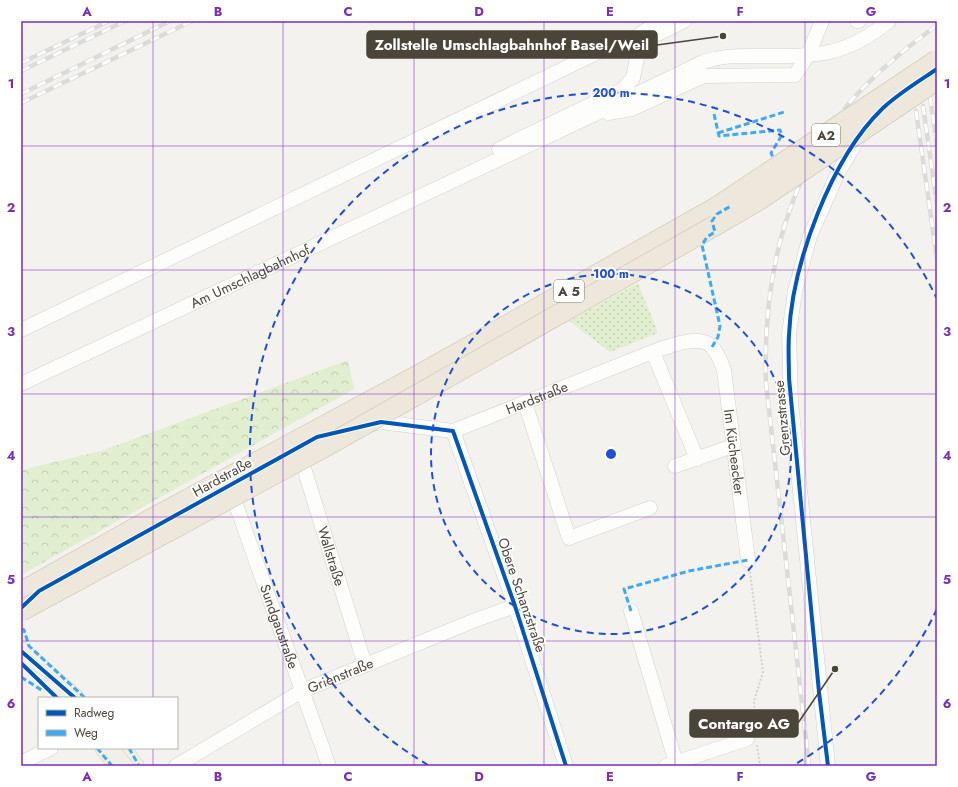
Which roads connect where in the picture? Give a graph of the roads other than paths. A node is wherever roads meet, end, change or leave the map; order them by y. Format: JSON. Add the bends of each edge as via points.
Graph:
{"nodes":[{"id":1,"x":660,"y":21,"type":"edge"},
{"id":2,"x":684,"y":21,"type":"edge"},
{"id":3,"x":822,"y":21,"type":"edge"},
{"id":4,"x":889,"y":21,"type":"edge"},
{"id":5,"x":627,"y":42,"type":"junction"},
{"id":6,"x":808,"y":56,"type":"junction"},
{"id":7,"x":937,"y":60,"type":"edge"},
{"id":8,"x":937,"y":69,"type":"edge"},
{"id":9,"x":937,"y":80,"type":"edge"},
{"id":10,"x":591,"y":116,"type":"junction"},
{"id":11,"x":478,"y":168,"type":"junction"},
{"id":12,"x":715,"y":217,"type":"junction"},
{"id":13,"x":21,"y":330,"type":"edge"},
{"id":14,"x":712,"y":347,"type":"joint"},
{"id":15,"x":653,"y":352,"type":"junction"},
{"id":16,"x":21,"y":384,"type":"edge"},
{"id":17,"x":524,"y":403,"type":"junction"},
{"id":18,"x":453,"y":432,"type":"junction"},
{"id":19,"x":733,"y":446,"type":"junction"},
{"id":20,"x":298,"y":448,"type":"junction"},
{"id":21,"x":697,"y":459,"type":"junction"},
{"id":22,"x":675,"y":466,"type":"dead end"},
{"id":23,"x":229,"y":486,"type":"junction"},
{"id":24,"x":650,"y":508,"type":"dead end"},
{"id":25,"x":748,"y":560,"type":"road end"},
{"id":26,"x":21,"y":592,"type":"edge"},
{"id":27,"x":515,"y":606,"type":"junction"},
{"id":28,"x":21,"y":608,"type":"edge"},
{"id":29,"x":21,"y":611,"type":"edge"},
{"id":30,"x":631,"y":611,"type":"dead end"},
{"id":31,"x":21,"y":651,"type":"edge"},
{"id":32,"x":21,"y":663,"type":"edge"},
{"id":33,"x":365,"y":665,"type":"junction"},
{"id":34,"x":302,"y":691,"type":"junction"},
{"id":35,"x":57,"y":697,"type":"edge"},
{"id":36,"x":74,"y":697,"type":"edge"},
{"id":37,"x":753,"y":739,"type":"road end"},
{"id":38,"x":48,"y":749,"type":"edge"},
{"id":39,"x":105,"y":749,"type":"edge"},
{"id":40,"x":121,"y":749,"type":"edge"},
{"id":41,"x":38,"y":752,"type":"edge"},
{"id":42,"x":21,"y":762,"type":"edge"},
{"id":43,"x":671,"y":764,"type":"edge"},
{"id":44,"x":120,"y":766,"type":"edge"},
{"id":45,"x":135,"y":766,"type":"edge"},
{"id":46,"x":176,"y":766,"type":"edge"},
{"id":47,"x":329,"y":766,"type":"edge"},
{"id":48,"x":566,"y":766,"type":"edge"},
{"id":49,"x":828,"y":766,"type":"edge"}],
"edges":[{"from":1,"to":5,"type":"street"},
{"from":2,"to":5,"type":"street","via":[[660,33]]},
{"from":3,"to":6,"type":"street"},
{"from":4,"to":6,"type":"street","via":[[849,46]]},
{"from":5,"to":11,"type":"street","via":[[637,58],[633,78],[623,89],[485,156]]},
{"from":5,"to":13,"type":"street","via":[[607,48]]},
{"from":6,"to":10,"type":"street","via":[[721,56],[703,62]]},
{"from":6,"to":10,"type":"street","via":[[795,75],[704,76],[632,109]]},
{"from":7,"to":12,"type":"highway","number":"A2","bridge":true},
{"from":8,"to":49,"type":"street","name":"Grenzstrasse","via":[[882,109],[855,142],[812,230],[795,291],[789,334],[789,378]]},
{"from":9,"to":12,"type":"highway","number":"A2","bridge":true,"via":[[759,200]]},
{"from":10,"to":11,"type":"street","name":"Am Umschlagbahnhof"},
{"from":11,"to":16,"type":"street","name":"Am Umschlagbahnhof"},
{"from":12,"to":26,"type":"highway","number":"A 5","via":[[153,518]]},
{"from":12,"to":29,"type":"highway","number":"A 5","bridge":true,"via":[[332,443]]},
{"from":14,"to":15,"type":"street","name":"Hardstraße","via":[[703,342],[686,342]]},
{"from":14,"to":19,"type":"street","name":"Im Kücheacker","via":[[724,370]]},
{"from":15,"to":17,"type":"street","name":"Hardstraße"},
{"from":15,"to":21,"type":"street"},
{"from":17,"to":18,"type":"street","name":"Hardstraße"},
{"from":17,"to":24,"type":"street","via":[[568,538]]},
{"from":18,"to":20,"type":"street","name":"Hardstraße","via":[[380,422],[317,437]]},
{"from":18,"to":27,"type":"street","name":"Obere Schanzstraße"},
{"from":19,"to":21,"type":"street"},
{"from":19,"to":25,"type":"street","name":"Im Kücheacker"},
{"from":20,"to":23,"type":"street","name":"Hardstraße"},
{"from":20,"to":33,"type":"street","name":"Wallstraße"},
{"from":21,"to":22,"type":"street"},
{"from":23,"to":28,"type":"street","name":"Hardstraße","via":[[39,591]]},
{"from":23,"to":34,"type":"street","name":"Sundgaustraße"},
{"from":27,"to":33,"type":"street","name":"Grienstraße"},
{"from":27,"to":48,"type":"street","name":"Obere Schanzstraße"},
{"from":30,"to":43,"type":"street"},
{"from":31,"to":36,"type":"main road"},
{"from":32,"to":35,"type":"main road"},
{"from":33,"to":34,"type":"street","name":"Grienstraße"},
{"from":34,"to":46,"type":"street","name":"Grienstraße"},
{"from":34,"to":47,"type":"street","name":"Sundgaustraße"},
{"from":37,"to":43,"type":"street"},
{"from":38,"to":41,"type":"street"},
{"from":39,"to":44,"type":"main road"},
{"from":40,"to":45,"type":"main road"},
{"from":41,"to":42,"type":"street"}]}
